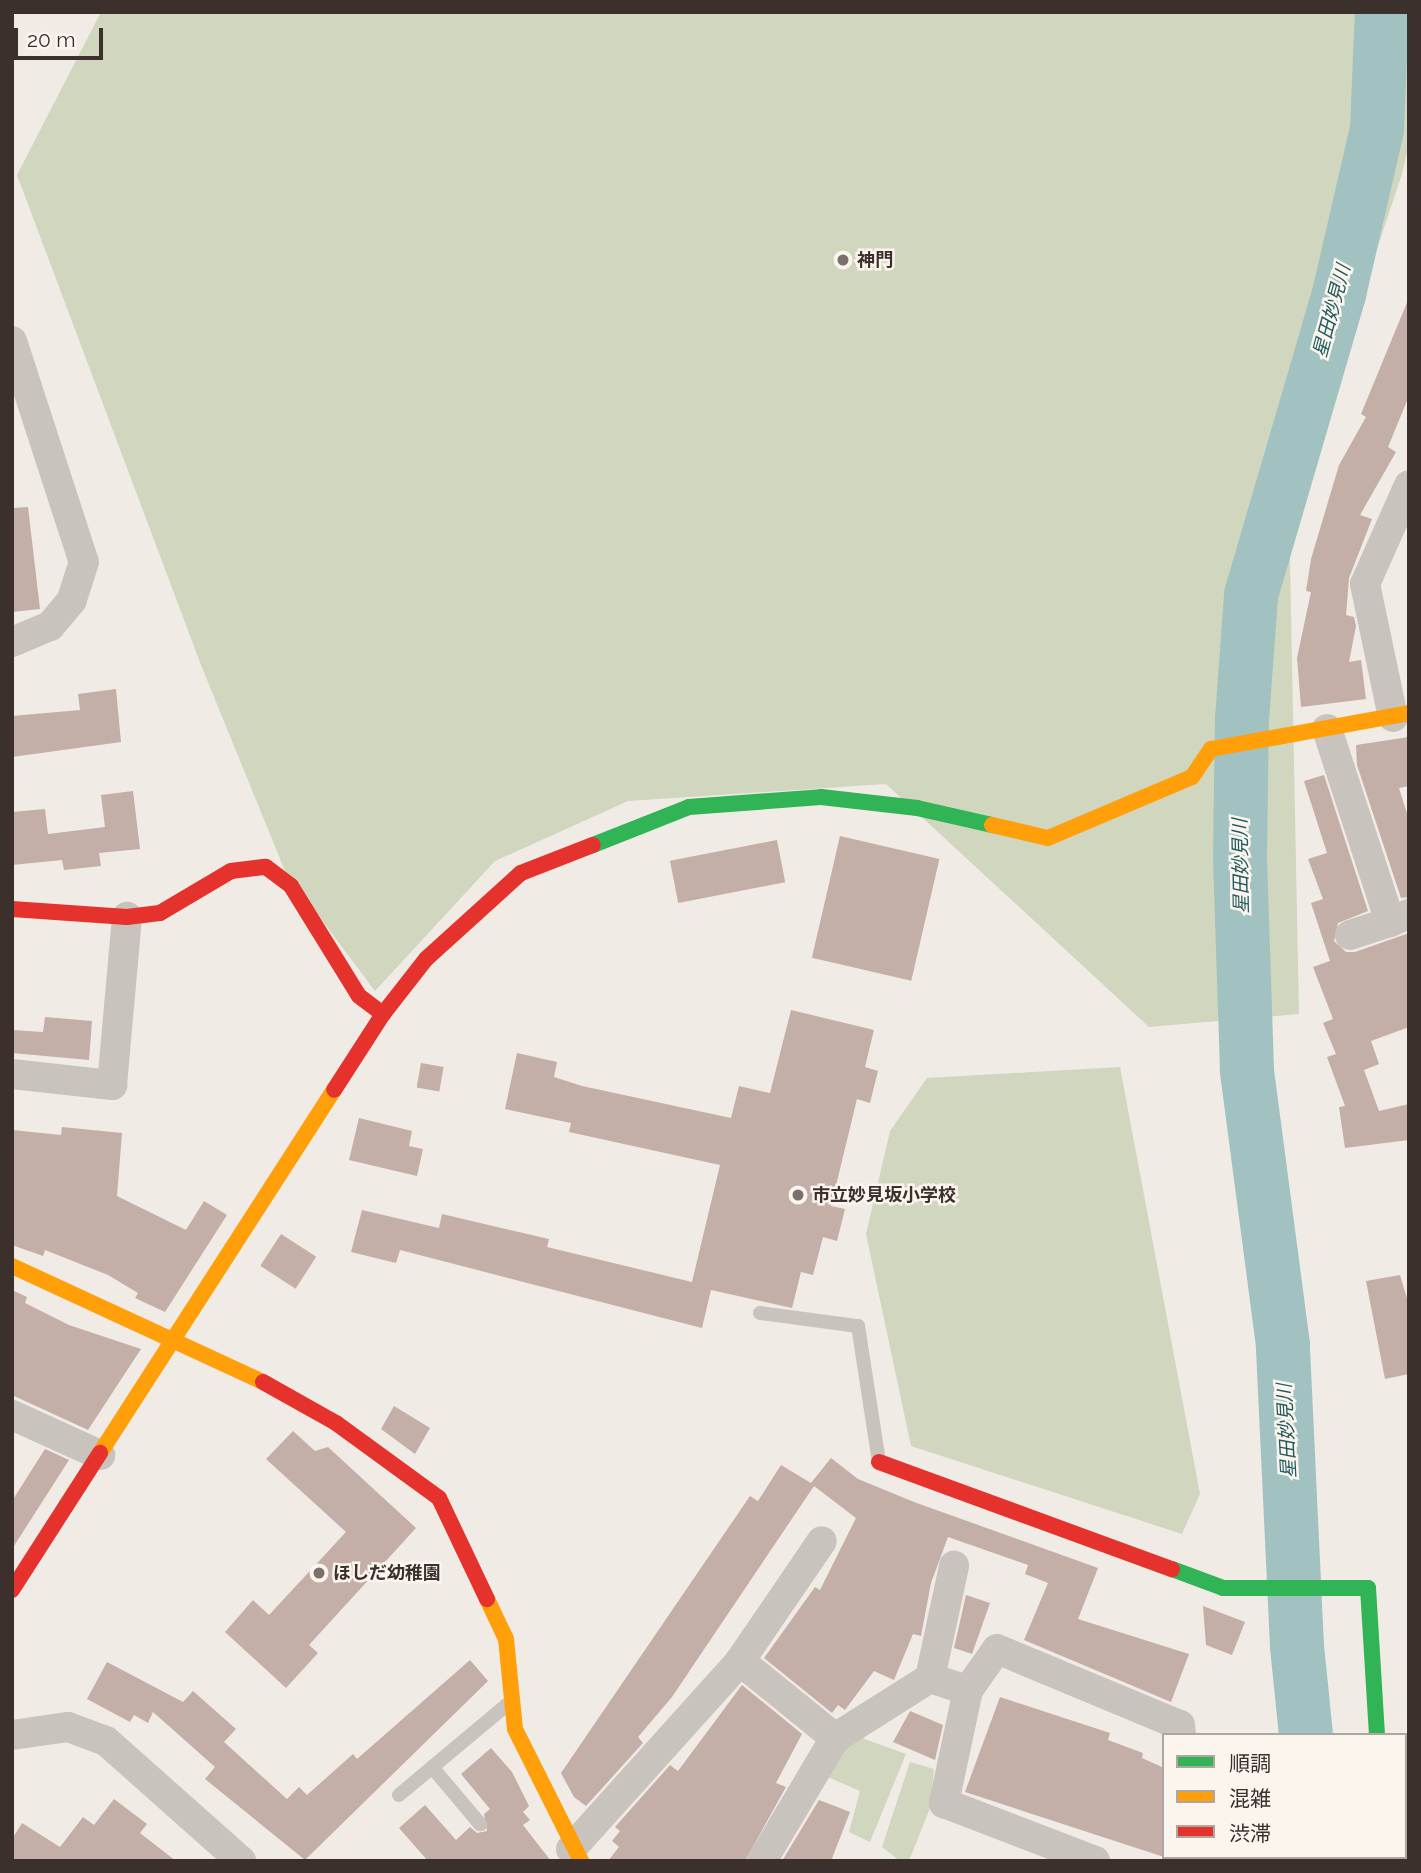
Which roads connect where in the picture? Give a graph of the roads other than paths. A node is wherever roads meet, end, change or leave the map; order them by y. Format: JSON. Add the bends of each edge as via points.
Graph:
{"nodes":[{"id":1,"x":12,"y":341,"type":"edge"},
{"id":2,"x":19,"y":386,"type":"edge"},
{"id":3,"x":1409,"y":485,"type":"edge"},
{"id":4,"x":12,"y":642,"type":"edge"},
{"id":5,"x":1401,"y":715,"type":"edge"},
{"id":6,"x":1327,"y":729,"type":"junction"},
{"id":7,"x":12,"y":909,"type":"edge"},
{"id":8,"x":127,"y":917,"type":"junction"},
{"id":9,"x":1399,"y":918,"type":"edge"},
{"id":10,"x":1350,"y":935,"type":"dead end"},
{"id":11,"x":383,"y":1014,"type":"junction"},
{"id":12,"x":12,"y":1074,"type":"edge"},
{"id":13,"x":12,"y":1266,"type":"edge"},
{"id":14,"x":760,"y":1313,"type":"dead end"},
{"id":15,"x":173,"y":1341,"type":"junction"},
{"id":16,"x":17,"y":1427,"type":"edge"},
{"id":17,"x":100,"y":1455,"type":"junction"},
{"id":18,"x":880,"y":1462,"type":"joint"},
{"id":19,"x":822,"y":1541,"type":"dead end"},
{"id":20,"x":954,"y":1566,"type":"dead end"},
{"id":21,"x":12,"y":1590,"type":"edge"},
{"id":22,"x":740,"y":1661,"type":"junction"},
{"id":23,"x":930,"y":1678,"type":"junction"},
{"id":24,"x":968,"y":1690,"type":"junction"},
{"id":25,"x":512,"y":1700,"type":"junction"},
{"id":26,"x":1181,"y":1733,"type":"edge"},
{"id":27,"x":1377,"y":1733,"type":"edge"},
{"id":28,"x":12,"y":1735,"type":"edge"},
{"id":29,"x":835,"y":1738,"type":"junction"},
{"id":30,"x":432,"y":1767,"type":"junction"},
{"id":31,"x":399,"y":1795,"type":"dead end"},
{"id":32,"x":480,"y":1824,"type":"dead end"},
{"id":33,"x":576,"y":1855,"type":"edge"},
{"id":34,"x":241,"y":1861,"type":"edge"},
{"id":35,"x":762,"y":1861,"type":"edge"},
{"id":36,"x":1095,"y":1861,"type":"edge"}],
"edges":[{"from":1,"to":2,"type":"street"},
{"from":2,"to":4,"type":"street","via":[[85,562],[72,600],[50,626]]},
{"from":3,"to":5,"type":"street","via":[[1365,584]]},
{"from":5,"to":6,"type":"street"},
{"from":6,"to":9,"type":"street"},
{"from":6,"to":11,"type":"street","via":[[1211,748],[1192,777],[1048,838],[917,808],[821,797],[689,807],[521,873],[426,959]]},
{"from":7,"to":8,"type":"street"},
{"from":8,"to":11,"type":"street","via":[[160,913],[231,871],[266,867],[291,886],[359,996]]},
{"from":8,"to":12,"type":"street","via":[[112,1085]]},
{"from":9,"to":10,"type":"street"},
{"from":11,"to":15,"type":"street"},
{"from":13,"to":15,"type":"street"},
{"from":14,"to":18,"type":"lane","via":[[858,1326]]},
{"from":15,"to":17,"type":"street"},
{"from":15,"to":25,"type":"street","via":[[239,1369],[336,1423],[439,1498],[506,1639]]},
{"from":16,"to":17,"type":"street"},
{"from":17,"to":21,"type":"street"},
{"from":18,"to":27,"type":"street","via":[[1223,1588],[1368,1588]]},
{"from":19,"to":22,"type":"street"},
{"from":20,"to":23,"type":"street"},
{"from":22,"to":29,"type":"street"},
{"from":22,"to":33,"type":"street"},
{"from":23,"to":24,"type":"street"},
{"from":23,"to":29,"type":"street"},
{"from":24,"to":26,"type":"street","via":[[997,1649],[1180,1725]]},
{"from":24,"to":36,"type":"street","via":[[944,1803]]},
{"from":25,"to":30,"type":"lane"},
{"from":25,"to":33,"type":"street","via":[[515,1728]]},
{"from":28,"to":34,"type":"street","via":[[68,1727],[106,1741]]},
{"from":29,"to":35,"type":"street"},
{"from":30,"to":31,"type":"lane"},
{"from":30,"to":32,"type":"lane"}]}
